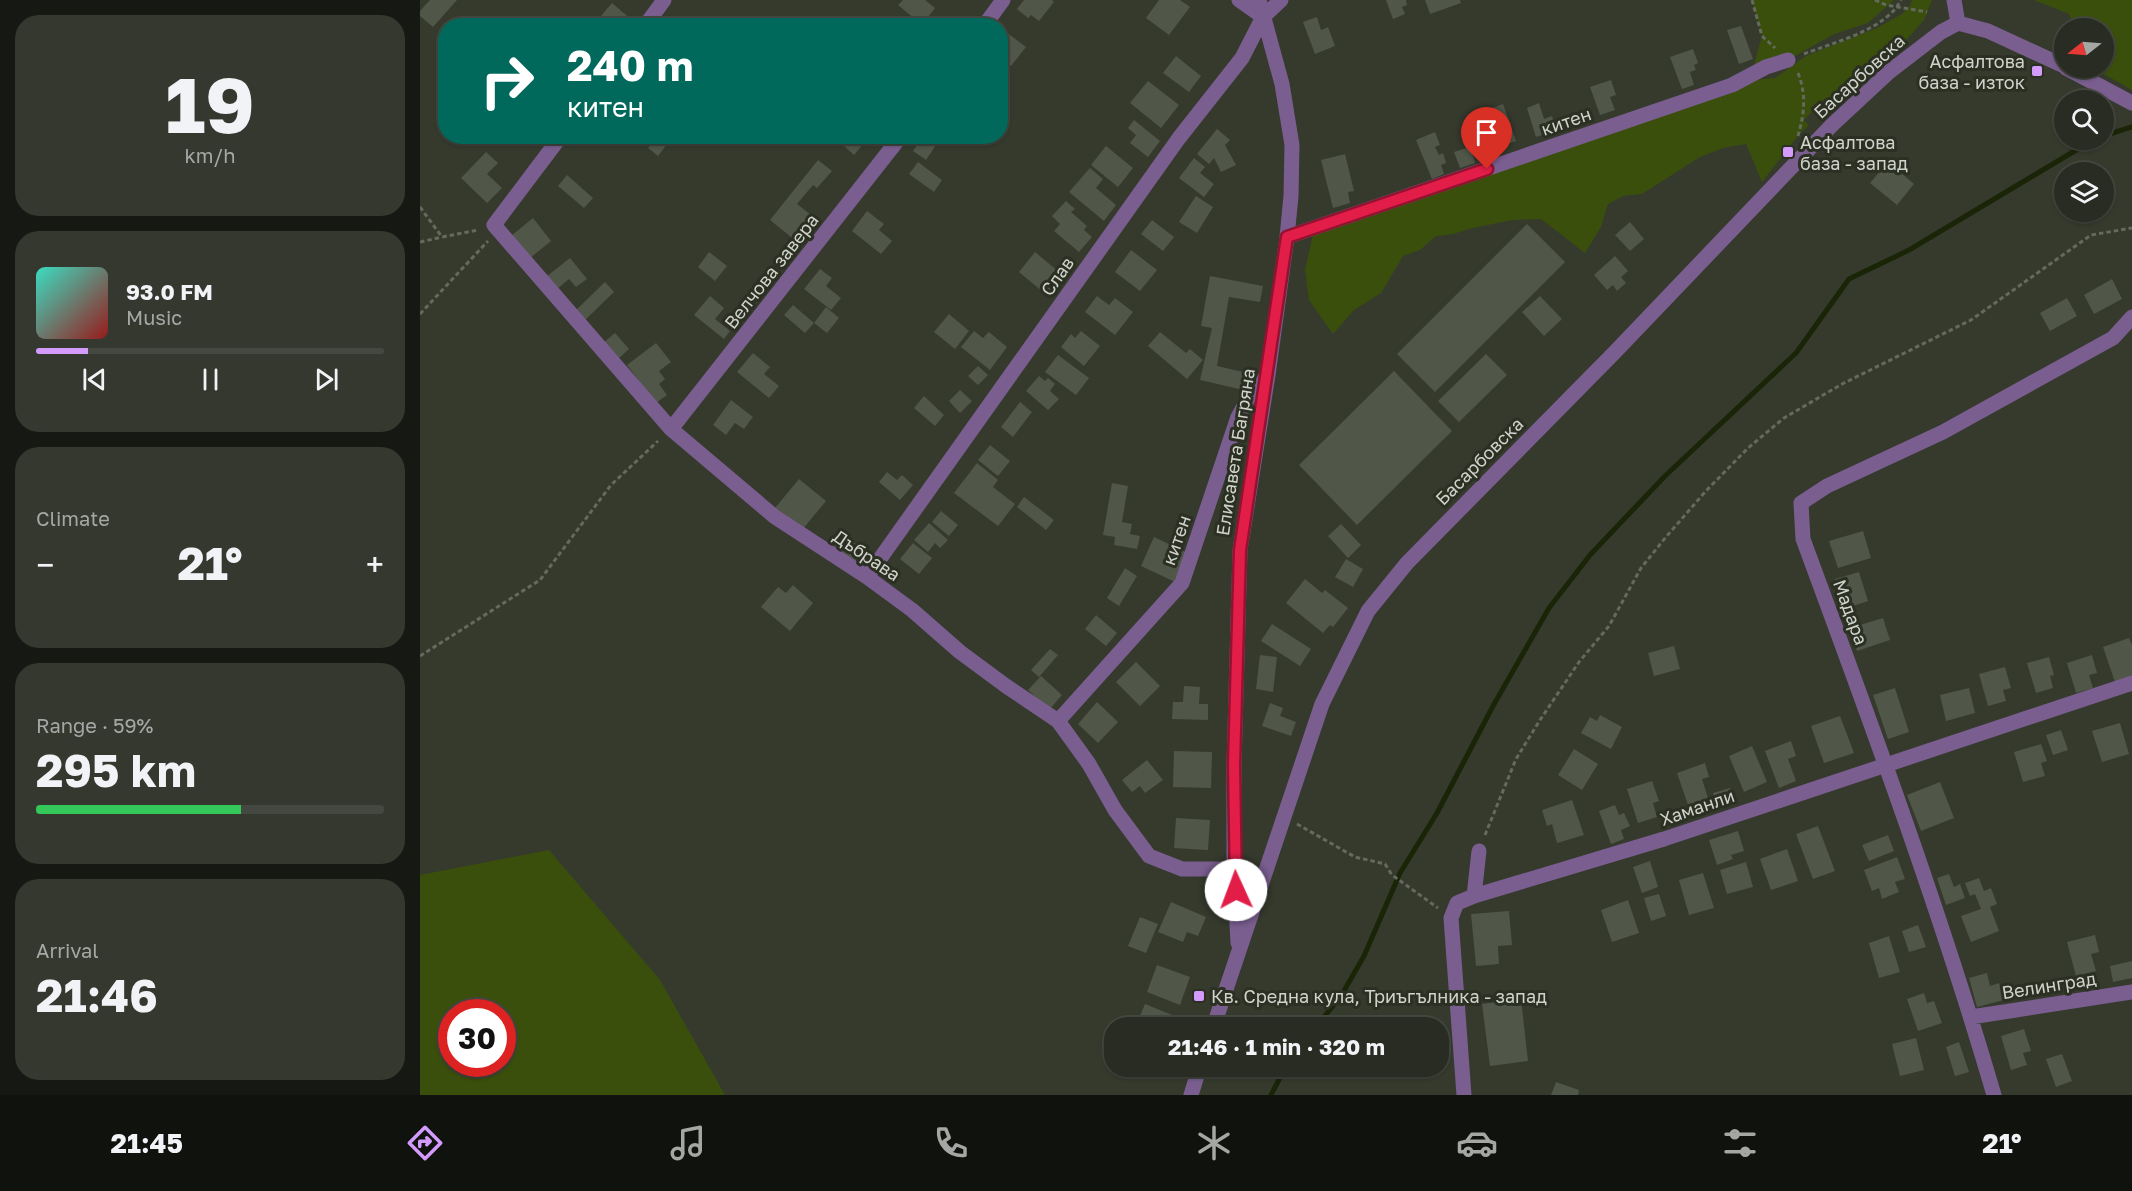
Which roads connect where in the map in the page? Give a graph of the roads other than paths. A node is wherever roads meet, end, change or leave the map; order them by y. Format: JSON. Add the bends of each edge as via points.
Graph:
{"nodes":[{"id":1,"x":664,"y":0,"type":"edge"},
{"id":2,"x":1003,"y":0,"type":"edge"},
{"id":3,"x":1239,"y":0,"type":"edge"},
{"id":4,"x":1258,"y":0,"type":"edge"},
{"id":5,"x":1281,"y":0,"type":"edge"},
{"id":6,"x":1954,"y":0,"type":"edge"},
{"id":7,"x":1263,"y":17,"type":"junction"},
{"id":8,"x":651,"y":18,"type":"edge"},
{"id":9,"x":990,"y":18,"type":"edge"},
{"id":10,"x":1958,"y":23,"type":"junction"},
{"id":11,"x":1788,"y":60,"type":"road end"},
{"id":12,"x":2054,"y":62,"type":"edge"},
{"id":13,"x":2086,"y":78,"type":"edge"},
{"id":14,"x":2127,"y":100,"type":"edge"},
{"id":15,"x":555,"y":144,"type":"edge"},
{"id":16,"x":895,"y":144,"type":"edge"},
{"id":17,"x":1287,"y":237,"type":"junction"},
{"id":18,"x":2132,"y":317,"type":"edge"},
{"id":19,"x":1268,"y":375,"type":"junction"},
{"id":20,"x":671,"y":429,"type":"junction"},
{"id":21,"x":867,"y":577,"type":"junction"},
{"id":22,"x":2132,"y":683,"type":"edge"},
{"id":23,"x":1058,"y":720,"type":"junction"},
{"id":24,"x":1886,"y":764,"type":"junction"},
{"id":25,"x":1479,"y":851,"type":"road end"},
{"id":26,"x":1234,"y":869,"type":"junction"},
{"id":27,"x":1474,"y":896,"type":"junction"},
{"id":28,"x":1239,"y":952,"type":"junction"},
{"id":29,"x":2132,"y":992,"type":"edge"},
{"id":30,"x":1218,"y":1017,"type":"edge"},
{"id":31,"x":1971,"y":1017,"type":"junction"},
{"id":32,"x":1197,"y":1077,"type":"edge"},
{"id":33,"x":1193,"y":1094,"type":"edge"},
{"id":34,"x":1464,"y":1095,"type":"edge"},
{"id":35,"x":1994,"y":1095,"type":"edge"}],
"edges":[{"from":1,"to":8,"type":"street"},
{"from":2,"to":9,"type":"street"},
{"from":3,"to":7,"type":"street"},
{"from":4,"to":7,"type":"street","name":"Елисавета Багряна"},
{"from":5,"to":7,"type":"street","name":"Слав"},
{"from":6,"to":10,"type":"street"},
{"from":7,"to":17,"type":"street","name":"Елисавета Багряна","via":[[1282,84],[1292,145]]},
{"from":7,"to":21,"type":"street","name":"Слав","via":[[1242,58],[1172,148]]},
{"from":10,"to":12,"type":"street","via":[[1988,31]]},
{"from":10,"to":28,"type":"street","name":"Басарбовска","via":[[1889,72],[1832,125],[1407,563],[1368,611],[1322,704]]},
{"from":11,"to":17,"type":"street","name":"китен","via":[[1732,85]]},
{"from":13,"to":14,"type":"street"},
{"from":15,"to":20,"type":"street","name":"Дъбрава","via":[[496,228]]},
{"from":16,"to":20,"type":"street","name":"Велчова завера"},
{"from":17,"to":19,"type":"street","name":"Елисавета Багряна"},
{"from":18,"to":24,"type":"street","name":"Мадара","via":[[2113,338],[1943,432],[1801,502],[1803,539]]},
{"from":19,"to":23,"type":"street","name":"китен","via":[[1250,395],[1238,417],[1182,583]]},
{"from":19,"to":26,"type":"street","name":"Елисавета Багряна","via":[[1240,550]]},
{"from":20,"to":21,"type":"street","name":"Дъбрава","via":[[775,517]]},
{"from":21,"to":23,"type":"street","name":"Дъбрава","via":[[960,652]]},
{"from":22,"to":24,"type":"street","name":"Хаманли"},
{"from":23,"to":26,"type":"street","name":"Дъбрава","via":[[1149,856],[1182,869]]},
{"from":24,"to":27,"type":"street","name":"Хаманли","via":[[1664,839]]},
{"from":24,"to":31,"type":"street","name":"Мадара"},
{"from":25,"to":27,"type":"street"},
{"from":26,"to":28,"type":"street","name":"Елисавета Багряна"},
{"from":27,"to":34,"type":"street","name":"Хаманли","via":[[1457,903],[1451,918]]},
{"from":28,"to":30,"type":"street","name":"Басарбовска"},
{"from":29,"to":31,"type":"street","name":"Велинград"},
{"from":31,"to":35,"type":"street","name":"Мадара"},
{"from":32,"to":33,"type":"street"}]}
